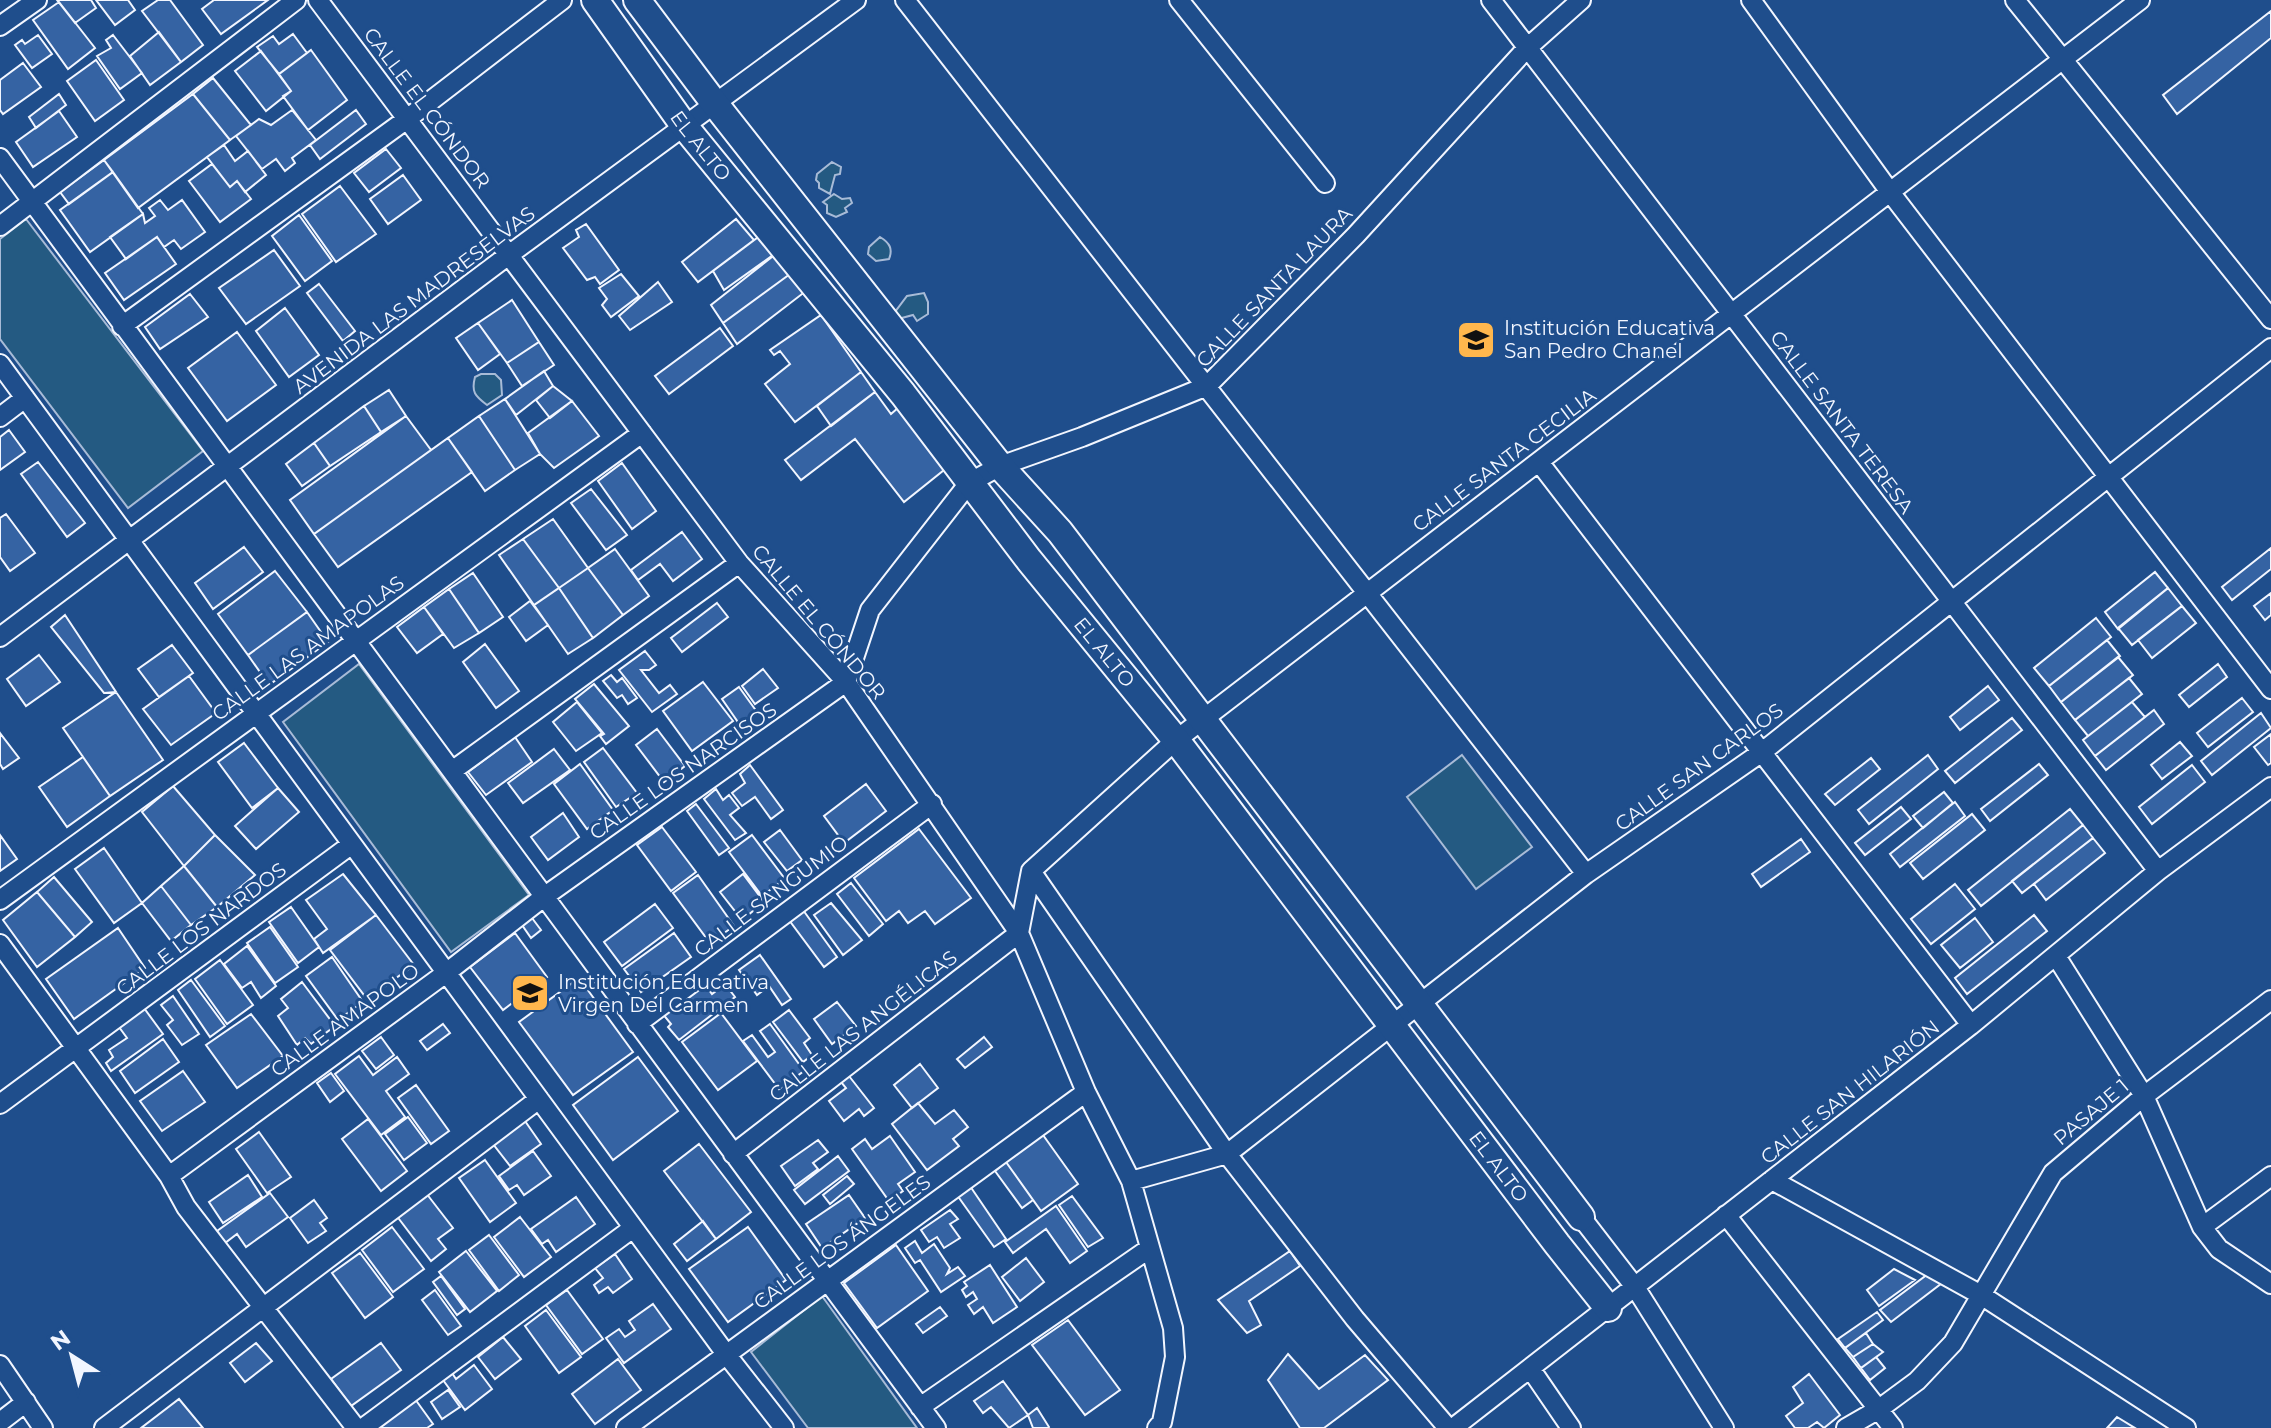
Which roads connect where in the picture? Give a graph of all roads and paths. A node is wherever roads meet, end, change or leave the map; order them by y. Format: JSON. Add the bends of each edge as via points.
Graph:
{"nodes":[{"id":1,"x":37,"y":0,"type":"edge"},
{"id":2,"x":296,"y":0,"type":"edge"},
{"id":3,"x":318,"y":0,"type":"edge"},
{"id":4,"x":562,"y":0,"type":"edge"},
{"id":5,"x":595,"y":0,"type":"edge"},
{"id":6,"x":637,"y":0,"type":"edge"},
{"id":7,"x":856,"y":0,"type":"edge"},
{"id":8,"x":905,"y":0,"type":"edge"},
{"id":9,"x":1179,"y":0,"type":"edge"},
{"id":10,"x":1491,"y":0,"type":"edge"},
{"id":11,"x":1581,"y":0,"type":"edge"},
{"id":12,"x":1751,"y":0,"type":"edge"},
{"id":13,"x":2015,"y":0,"type":"edge"},
{"id":14,"x":2140,"y":0,"type":"edge"},
{"id":15,"x":0,"y":26,"type":"edge"},
{"id":16,"x":1527,"y":48,"type":"junction"},
{"id":17,"x":2061,"y":61,"type":"junction"},
{"id":18,"x":715,"y":104,"type":"junction"},
{"id":19,"x":407,"y":119,"type":"junction"},
{"id":20,"x":685,"y":127,"type":"junction"},
{"id":21,"x":0,"y":158,"type":"edge"},
{"id":22,"x":1325,"y":183,"type":"dead end"},
{"id":23,"x":1890,"y":192,"type":"junction"},
{"id":24,"x":33,"y":202,"type":"junction"},
{"id":25,"x":0,"y":226,"type":"edge"},
{"id":26,"x":510,"y":254,"type":"junction"},
{"id":27,"x":1731,"y":313,"type":"junction"},
{"id":28,"x":2271,"y":319,"type":"edge"},
{"id":29,"x":122,"y":326,"type":"junction"},
{"id":30,"x":2271,"y":348,"type":"edge"},
{"id":31,"x":0,"y":364,"type":"edge"},
{"id":32,"x":1207,"y":386,"type":"junction"},
{"id":33,"x":25,"y":398,"type":"junction"},
{"id":34,"x":0,"y":417,"type":"edge"},
{"id":35,"x":642,"y":433,"type":"junction"},
{"id":36,"x":1539,"y":462,"type":"junction"},
{"id":37,"x":1000,"y":466,"type":"junction"},
{"id":38,"x":228,"y":468,"type":"junction"},
{"id":39,"x":2109,"y":477,"type":"junction"},
{"id":40,"x":969,"y":483,"type":"junction"},
{"id":41,"x":129,"y":541,"type":"junction"},
{"id":42,"x":739,"y":563,"type":"junction"},
{"id":43,"x":1365,"y":594,"type":"junction"},
{"id":44,"x":1952,"y":602,"type":"junction"},
{"id":45,"x":0,"y":637,"type":"edge"},
{"id":46,"x":354,"y":641,"type":"junction"},
{"id":47,"x":846,"y":682,"type":"junction"},
{"id":48,"x":2271,"y":689,"type":"edge"},
{"id":49,"x":256,"y":713,"type":"junction"},
{"id":50,"x":1202,"y":719,"type":"junction"},
{"id":51,"x":1176,"y":740,"type":"junction"},
{"id":52,"x":1762,"y":752,"type":"junction"},
{"id":53,"x":452,"y":771,"type":"junction"},
{"id":54,"x":2271,"y":787,"type":"edge"},
{"id":55,"x":932,"y":804,"type":"junction"},
{"id":56,"x":352,"y":844,"type":"junction"},
{"id":57,"x":1031,"y":871,"type":"junction"},
{"id":58,"x":2158,"y":871,"type":"junction"},
{"id":59,"x":1586,"y":874,"type":"junction"},
{"id":60,"x":545,"y":896,"type":"junction"},
{"id":61,"x":0,"y":900,"type":"edge"},
{"id":62,"x":1019,"y":933,"type":"junction"},
{"id":63,"x":0,"y":944,"type":"edge"},
{"id":64,"x":2056,"y":956,"type":"junction"},
{"id":65,"x":446,"y":973,"type":"junction"},
{"id":66,"x":2271,"y":1000,"type":"edge"},
{"id":67,"x":1420,"y":1005,"type":"junction"},
{"id":68,"x":637,"y":1024,"type":"junction"},
{"id":69,"x":1971,"y":1025,"type":"junction"},
{"id":70,"x":1392,"y":1027,"type":"junction"},
{"id":71,"x":77,"y":1049,"type":"junction"},
{"id":72,"x":1086,"y":1092,"type":"junction"},
{"id":73,"x":2144,"y":1096,"type":"junction"},
{"id":74,"x":539,"y":1099,"type":"junction"},
{"id":75,"x":0,"y":1104,"type":"edge"},
{"id":76,"x":733,"y":1154,"type":"junction"},
{"id":77,"x":1227,"y":1154,"type":"junction"},
{"id":78,"x":169,"y":1176,"type":"junction"},
{"id":79,"x":2271,"y":1176,"type":"edge"},
{"id":80,"x":1772,"y":1180,"type":"junction"},
{"id":81,"x":1131,"y":1181,"type":"junction"},
{"id":82,"x":1726,"y":1215,"type":"junction"},
{"id":83,"x":1581,"y":1217,"type":"joint"},
{"id":84,"x":2202,"y":1227,"type":"junction"},
{"id":85,"x":633,"y":1228,"type":"junction"},
{"id":86,"x":1150,"y":1248,"type":"junction"},
{"id":87,"x":826,"y":1279,"type":"junction"},
{"id":88,"x":2271,"y":1284,"type":"edge"},
{"id":89,"x":1635,"y":1287,"type":"junction"},
{"id":90,"x":1981,"y":1295,"type":"junction"},
{"id":91,"x":264,"y":1307,"type":"junction"},
{"id":92,"x":1608,"y":1308,"type":"junction"},
{"id":93,"x":726,"y":1354,"type":"junction"},
{"id":94,"x":0,"y":1365,"type":"edge"},
{"id":95,"x":1530,"y":1368,"type":"junction"},
{"id":96,"x":26,"y":1402,"type":"junction"},
{"id":97,"x":920,"y":1407,"type":"junction"},
{"id":98,"x":1879,"y":1409,"type":"junction"},
{"id":99,"x":0,"y":1422,"type":"edge"},
{"id":100,"x":43,"y":1428,"type":"edge"},
{"id":101,"x":104,"y":1428,"type":"edge"},
{"id":102,"x":356,"y":1428,"type":"edge"},
{"id":103,"x":363,"y":1428,"type":"edge"},
{"id":104,"x":626,"y":1428,"type":"edge"},
{"id":105,"x":784,"y":1428,"type":"edge"},
{"id":106,"x":936,"y":1428,"type":"edge"},
{"id":107,"x":1157,"y":1428,"type":"edge"},
{"id":108,"x":1450,"y":1428,"type":"edge"},
{"id":109,"x":1571,"y":1428,"type":"edge"},
{"id":110,"x":1724,"y":1428,"type":"edge"},
{"id":111,"x":1846,"y":1428,"type":"edge"},
{"id":112,"x":1893,"y":1428,"type":"edge"},
{"id":113,"x":2186,"y":1428,"type":"edge"}],
"edges":[{"from":1,"to":15,"type":"street"},
{"from":2,"to":24,"type":"street"},
{"from":3,"to":19,"type":"street","name":"CALLE EL CÓNDOR"},
{"from":4,"to":19,"type":"street"},
{"from":5,"to":20,"type":"street","name":"EL ALTO"},
{"from":6,"to":18,"type":"street","name":"EL ALTO"},
{"from":7,"to":18,"type":"street","name":"AVENIDA LAS MADRESELVAS"},
{"from":8,"to":32,"type":"street"},
{"from":9,"to":22,"type":"street"},
{"from":10,"to":16,"type":"street","name":"CALLE SANTA TERESA"},
{"from":11,"to":16,"type":"street","name":"CALLE SANTA LAURA"},
{"from":12,"to":23,"type":"street"},
{"from":13,"to":17,"type":"street"},
{"from":14,"to":17,"type":"street","name":"CALLE SANTA CECILIA"},
{"from":16,"to":27,"type":"street","name":"CALLE SANTA TERESA"},
{"from":16,"to":32,"type":"street","name":"CALLE SANTA LAURA","via":[[1356,235]]},
{"from":17,"to":23,"type":"street","name":"CALLE SANTA CECILIA"},
{"from":17,"to":28,"type":"street"},
{"from":18,"to":20,"type":"street","name":"AVENIDA LAS MADRESELVAS"},
{"from":18,"to":37,"type":"street","name":"EL ALTO"},
{"from":19,"to":26,"type":"street","name":"CALLE EL CÓNDOR"},
{"from":19,"to":29,"type":"street"},
{"from":20,"to":26,"type":"street","name":"AVENIDA LAS MADRESELVAS"},
{"from":20,"to":40,"type":"street","name":"EL ALTO"},
{"from":21,"to":24,"type":"street"},
{"from":23,"to":27,"type":"street","name":"CALLE SANTA CECILIA"},
{"from":23,"to":39,"type":"street"},
{"from":24,"to":25,"type":"street"},
{"from":24,"to":29,"type":"street"},
{"from":26,"to":35,"type":"street","name":"CALLE EL CÓNDOR"},
{"from":26,"to":38,"type":"street","name":"AVENIDA LAS MADRESELVAS"},
{"from":27,"to":36,"type":"street","name":"CALLE SANTA CECILIA"},
{"from":27,"to":44,"type":"street","name":"CALLE SANTA TERESA"},
{"from":29,"to":38,"type":"street"},
{"from":30,"to":39,"type":"street","name":"CALLE SAN CARLOS"},
{"from":31,"to":33,"type":"street"},
{"from":32,"to":37,"type":"street","name":"CALLE SANTA LAURA"},
{"from":32,"to":43,"type":"street"},
{"from":33,"to":34,"type":"street"},
{"from":33,"to":41,"type":"street"},
{"from":35,"to":42,"type":"street","name":"CALLE EL CÓNDOR"},
{"from":35,"to":46,"type":"street","name":"CALLE LAS AMAPOLAS"},
{"from":36,"to":43,"type":"street","name":"CALLE SANTA CECILIA"},
{"from":36,"to":52,"type":"street"},
{"from":37,"to":40,"type":"street","name":"CALLE SANTA LAURA"},
{"from":37,"to":50,"type":"street","name":"EL ALTO","via":[[1060,532]]},
{"from":38,"to":41,"type":"street","name":"AVENIDA LAS MADRESELVAS"},
{"from":38,"to":46,"type":"street"},
{"from":39,"to":44,"type":"street","name":"CALLE SAN CARLOS"},
{"from":39,"to":48,"type":"street"},
{"from":40,"to":47,"type":"street","name":"CALLE SANTA LAURA","via":[[870,610]]},
{"from":40,"to":51,"type":"street","name":"EL ALTO"},
{"from":41,"to":45,"type":"street","name":"AVENIDA LAS MADRESELVAS"},
{"from":41,"to":49,"type":"street"},
{"from":42,"to":47,"type":"street","name":"CALLE EL CÓNDOR"},
{"from":42,"to":53,"type":"street"},
{"from":43,"to":50,"type":"street","name":"CALLE SANTA CECILIA"},
{"from":43,"to":59,"type":"street"},
{"from":44,"to":52,"type":"street","name":"CALLE SAN CARLOS"},
{"from":44,"to":58,"type":"street","name":"CALLE SANTA TERESA"},
{"from":46,"to":49,"type":"street","name":"CALLE LAS AMAPOLAS"},
{"from":46,"to":53,"type":"street"},
{"from":47,"to":55,"type":"street","name":"CALLE EL CÓNDOR"},
{"from":47,"to":60,"type":"street","name":"CALLE LOS NARCISOS"},
{"from":49,"to":56,"type":"street"},
{"from":49,"to":61,"type":"street","name":"CALLE LAS AMAPOLAS"},
{"from":50,"to":51,"type":"street","name":"CALLE SANTA CECILIA"},
{"from":50,"to":67,"type":"street","name":"EL ALTO"},
{"from":51,"to":57,"type":"street","name":"CALLE SANTA CECILIA"},
{"from":51,"to":70,"type":"street","name":"EL ALTO"},
{"from":52,"to":59,"type":"street","name":"CALLE SAN CARLOS"},
{"from":52,"to":69,"type":"street"},
{"from":53,"to":60,"type":"street"},
{"from":54,"to":58,"type":"street","name":"CALLE SAN HILARIÓN"},
{"from":55,"to":62,"type":"street","name":"CALLE EL CÓNDOR"},
{"from":55,"to":68,"type":"street","name":"CALLE SANGUMIO"},
{"from":56,"to":65,"type":"street"},
{"from":56,"to":71,"type":"street","name":"CALLE LOS NARDOS"},
{"from":57,"to":62,"type":"street"},
{"from":57,"to":77,"type":"street"},
{"from":58,"to":64,"type":"street","name":"CALLE SAN HILARIÓN"},
{"from":59,"to":67,"type":"street","name":"CALLE SAN CARLOS"},
{"from":60,"to":65,"type":"street","name":"CALLE AMAPOLO"},
{"from":60,"to":68,"type":"street"},
{"from":62,"to":72,"type":"street","name":"CALLE EL CÓNDOR"},
{"from":62,"to":76,"type":"street","name":"CALLE LAS ANGÉLICAS"},
{"from":63,"to":71,"type":"street"},
{"from":64,"to":69,"type":"street","name":"CALLE SAN HILARIÓN"},
{"from":64,"to":73,"type":"street"},
{"from":65,"to":74,"type":"street"},
{"from":65,"to":78,"type":"street","name":"CALLE AMAPOLO"},
{"from":66,"to":73,"type":"street","name":"PASAJE 1"},
{"from":67,"to":70,"type":"street","name":"CALLE SAN CARLOS"},
{"from":67,"to":83,"type":"street","name":"EL ALTO"},
{"from":68,"to":76,"type":"street"},
{"from":69,"to":80,"type":"street","name":"CALLE SAN HILARIÓN"},
{"from":70,"to":77,"type":"street","name":"CALLE SAN CARLOS"},
{"from":70,"to":92,"type":"street","name":"EL ALTO"},
{"from":71,"to":75,"type":"street","name":"CALLE LOS NARDOS"},
{"from":71,"to":78,"type":"street"},
{"from":72,"to":81,"type":"street","name":"CALLE EL CÓNDOR"},
{"from":72,"to":87,"type":"street","name":"CALLE LOS ÁNGELES"},
{"from":73,"to":84,"type":"street"},
{"from":73,"to":90,"type":"street","name":"PASAJE 1","via":[[2053,1173]]},
{"from":74,"to":85,"type":"street"},
{"from":74,"to":91,"type":"street"},
{"from":76,"to":87,"type":"street"},
{"from":77,"to":81,"type":"street","name":"CALLE SAN CARLOS"},
{"from":77,"to":108,"type":"street","via":[[1355,1319]]},
{"from":78,"to":91,"type":"street","via":[[186,1207]]},
{"from":79,"to":84,"type":"street"},
{"from":80,"to":82,"type":"street","name":"CALLE SAN HILARIÓN"},
{"from":80,"to":90,"type":"street"},
{"from":81,"to":86,"type":"street","name":"CALLE EL CÓNDOR"},
{"from":82,"to":89,"type":"street","name":"CALLE SAN HILARIÓN"},
{"from":82,"to":98,"type":"street"},
{"from":83,"to":89,"type":"street","name":"EL ALTO"},
{"from":84,"to":88,"type":"street","via":[[2219,1249]]},
{"from":85,"to":93,"type":"street"},
{"from":85,"to":103,"type":"street"},
{"from":86,"to":97,"type":"street"},
{"from":86,"to":107,"type":"street","name":"CALLE EL CÓNDOR","via":[[1173,1328],[1175,1357]]},
{"from":87,"to":93,"type":"street","name":"CALLE LOS ÁNGELES"},
{"from":87,"to":97,"type":"street"},
{"from":89,"to":92,"type":"street","name":"CALLE SAN HILARIÓN"},
{"from":89,"to":110,"type":"street","name":"EL ALTO"},
{"from":90,"to":98,"type":"street","name":"PASAJE 1","via":[[1953,1343],[1917,1381]]},
{"from":90,"to":113,"type":"street"},
{"from":91,"to":101,"type":"street"},
{"from":91,"to":102,"type":"street"},
{"from":92,"to":95,"type":"street","name":"CALLE SAN HILARIÓN"},
{"from":93,"to":104,"type":"street","name":"CALLE LOS ÁNGELES"},
{"from":93,"to":105,"type":"street"},
{"from":94,"to":96,"type":"street"},
{"from":95,"to":108,"type":"street","name":"CALLE SAN HILARIÓN"},
{"from":95,"to":109,"type":"street"},
{"from":96,"to":99,"type":"street"},
{"from":96,"to":100,"type":"street"},
{"from":97,"to":106,"type":"street"},
{"from":98,"to":111,"type":"street","name":"PASAJE 1"},
{"from":98,"to":112,"type":"street"}]}
